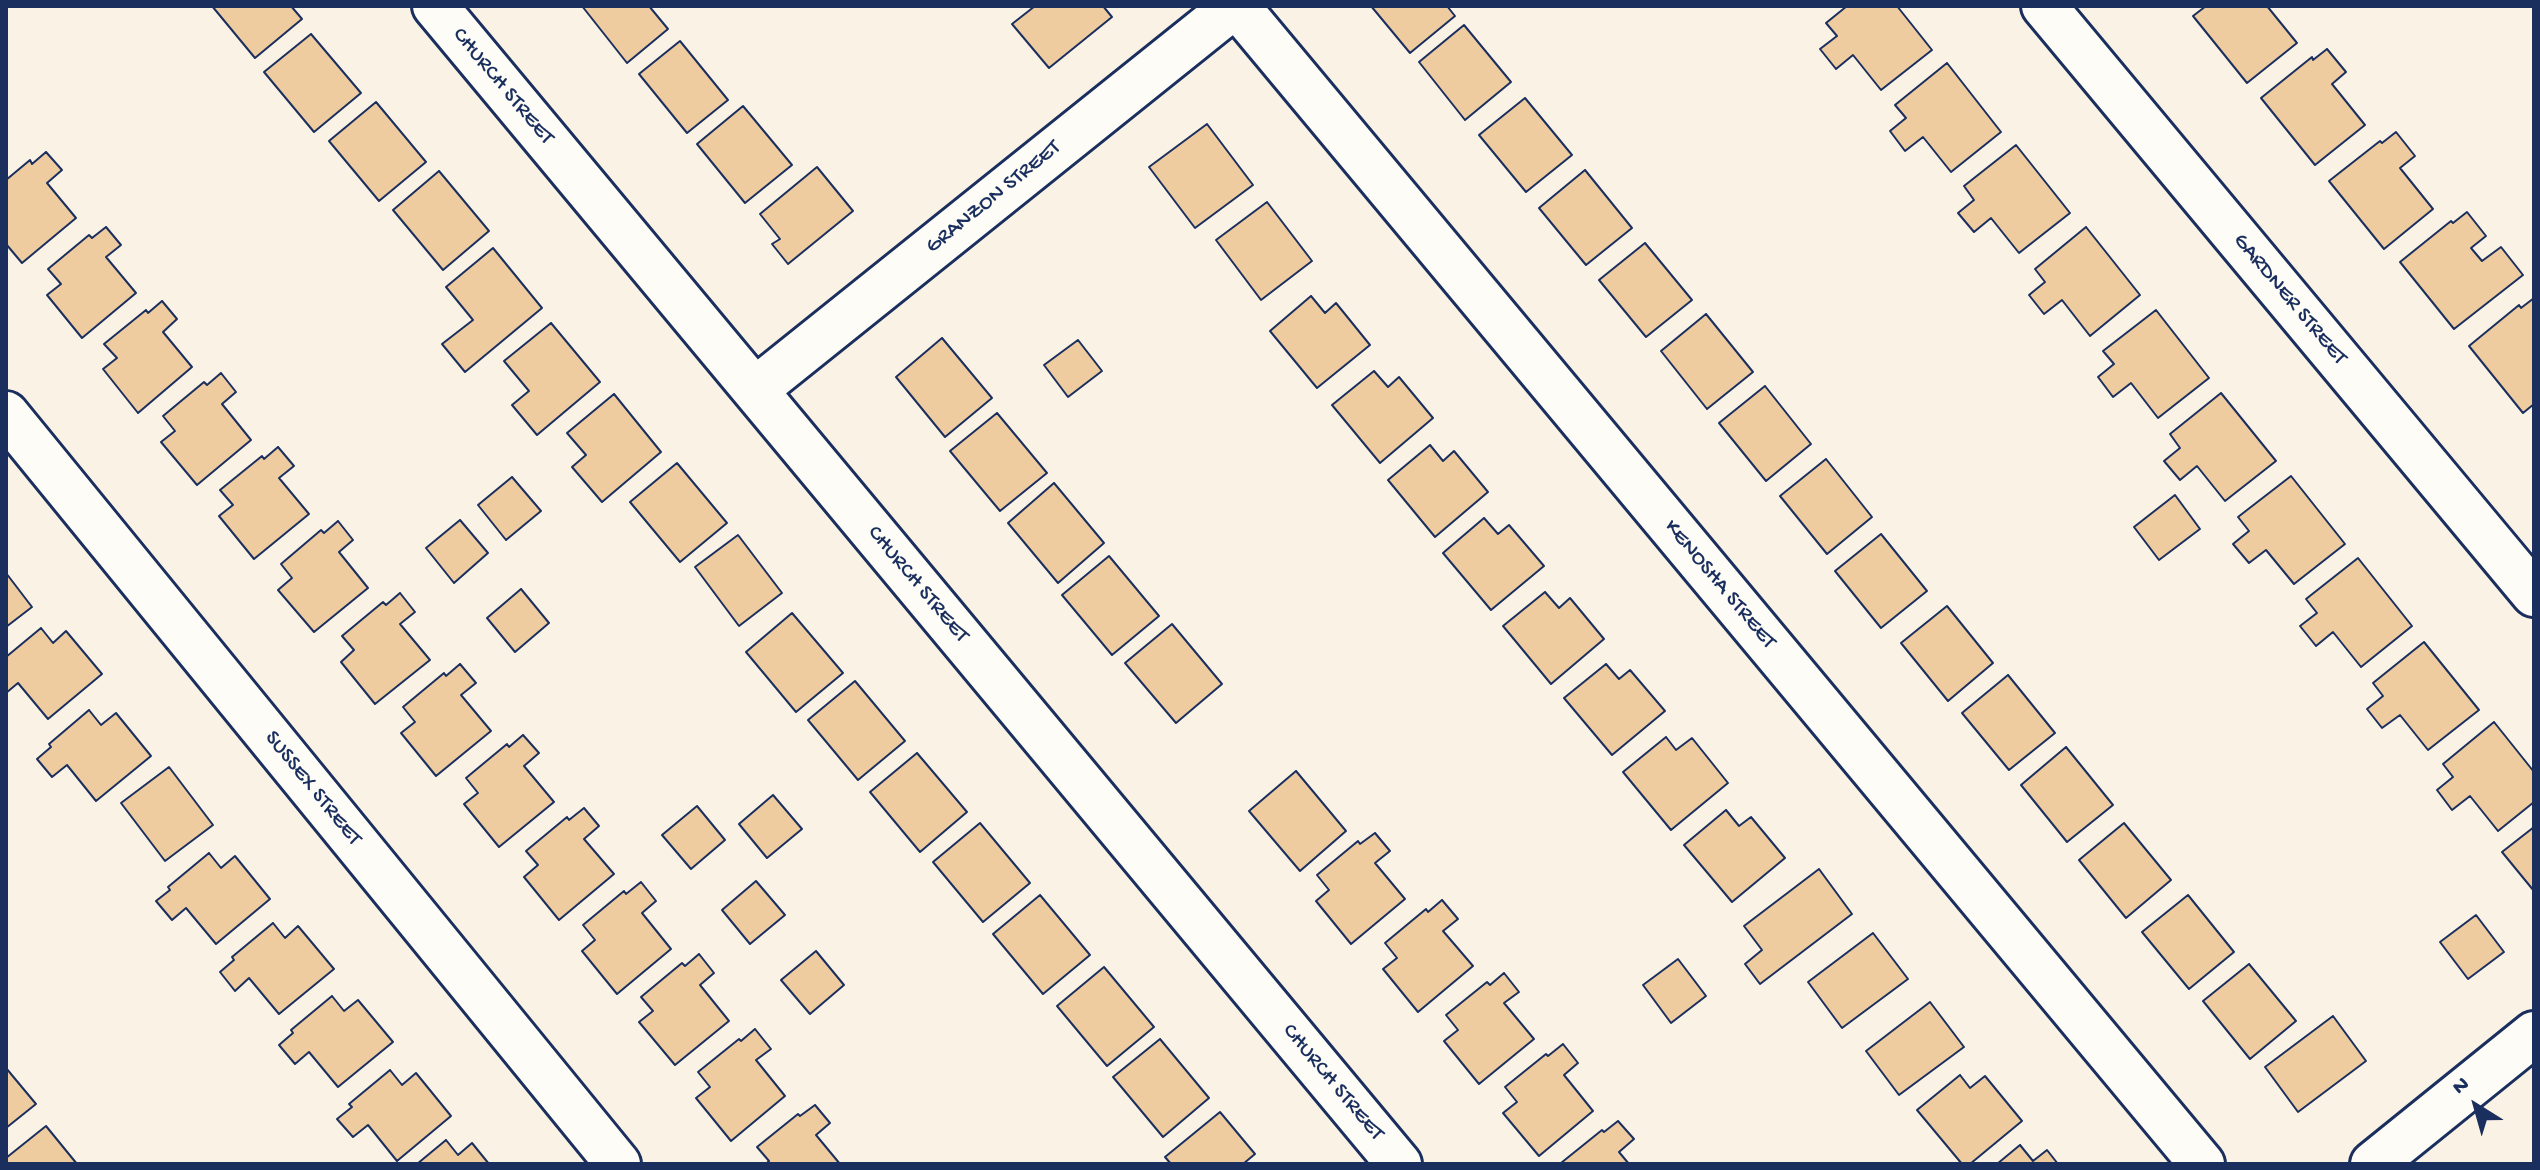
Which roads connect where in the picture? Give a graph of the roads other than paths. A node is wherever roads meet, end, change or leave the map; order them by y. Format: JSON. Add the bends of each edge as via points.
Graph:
{"nodes":[{"id":1,"x":435,"y":6,"type":"edge"},
{"id":2,"x":1236,"y":6,"type":"edge"},
{"id":3,"x":2044,"y":6,"type":"edge"},
{"id":4,"x":755,"y":390,"type":"junction"},
{"id":5,"x":6,"y":414,"type":"edge"},
{"id":6,"x":2534,"y":594,"type":"edge"},
{"id":7,"x":2534,"y":1034,"type":"edge"},
{"id":8,"x":618,"y":1164,"type":"edge"},
{"id":9,"x":1399,"y":1164,"type":"edge"},
{"id":10,"x":2202,"y":1164,"type":"edge"},
{"id":11,"x":2373,"y":1164,"type":"edge"}],
"edges":[{"from":1,"to":4,"type":"street","name":"CHURCH STREET"},
{"from":2,"to":4,"type":"street","name":"GRANZON STREET"},
{"from":2,"to":10,"type":"street","name":"KENOSHA STREET"},
{"from":3,"to":6,"type":"street","name":"GARDNER STREET"},
{"from":4,"to":9,"type":"street","name":"CHURCH STREET"},
{"from":5,"to":8,"type":"street","name":"SUSSEX STREET"},
{"from":7,"to":11,"type":"street"}]}
